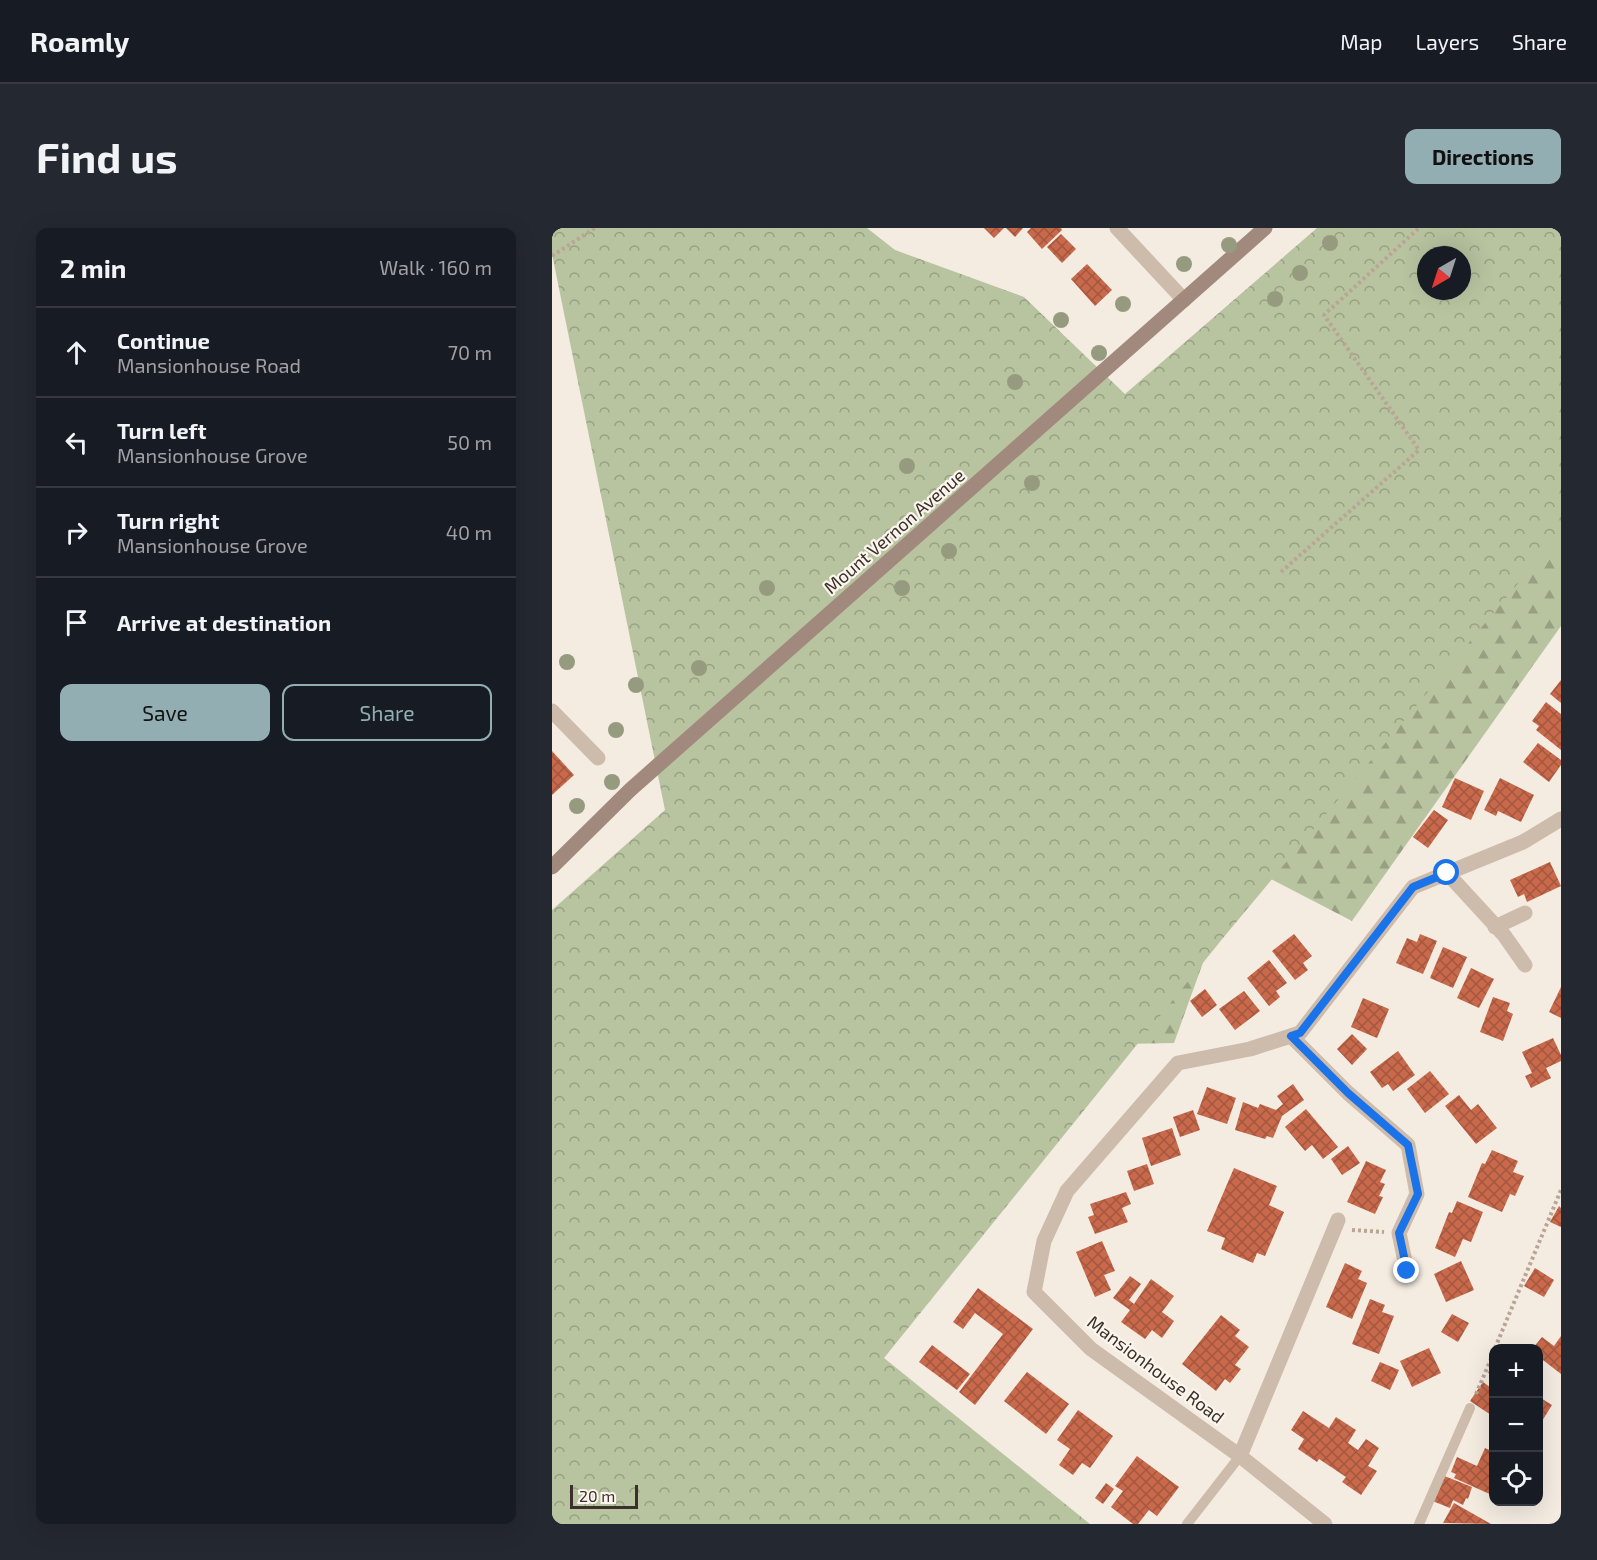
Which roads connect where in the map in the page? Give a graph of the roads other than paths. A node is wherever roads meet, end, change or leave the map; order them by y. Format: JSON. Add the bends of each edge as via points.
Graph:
{"nodes":[{"id":1,"x":1117,"y":228,"type":"edge"},
{"id":2,"x":1265,"y":228,"type":"edge"},
{"id":3,"x":1184,"y":300,"type":"junction"},
{"id":4,"x":552,"y":711,"type":"edge"},
{"id":5,"x":598,"y":758,"type":"dead end"},
{"id":6,"x":1561,"y":819,"type":"edge"},
{"id":7,"x":552,"y":867,"type":"edge"},
{"id":8,"x":1447,"y":873,"type":"junction"},
{"id":9,"x":1525,"y":913,"type":"dead end"},
{"id":10,"x":1495,"y":927,"type":"junction"},
{"id":11,"x":1526,"y":965,"type":"dead end"},
{"id":12,"x":1291,"y":1036,"type":"junction"},
{"id":13,"x":1336,"y":1224,"type":"road end"},
{"id":14,"x":1407,"y":1271,"type":"dead end"},
{"id":15,"x":1470,"y":1408,"type":"road end"},
{"id":16,"x":1240,"y":1456,"type":"junction"},
{"id":17,"x":1187,"y":1524,"type":"edge"},
{"id":18,"x":1325,"y":1524,"type":"edge"},
{"id":19,"x":1419,"y":1524,"type":"edge"}],
"edges":[{"from":1,"to":3,"type":"street"},
{"from":2,"to":3,"type":"main road","name":"Mount Vernon Avenue"},
{"from":3,"to":7,"type":"main road","name":"Mount Vernon Avenue","via":[[630,790]]},
{"from":4,"to":5,"type":"street"},
{"from":6,"to":8,"type":"street","name":"Mansionhouse Road","via":[[1523,842]]},
{"from":8,"to":10,"type":"street"},
{"from":8,"to":12,"type":"street","name":"Mansionhouse Road","via":[[1413,887],[1300,1033]]},
{"from":9,"to":10,"type":"street"},
{"from":10,"to":11,"type":"street"},
{"from":12,"to":14,"type":"street","via":[[1408,1145],[1418,1194],[1399,1233]]},
{"from":12,"to":16,"type":"street","name":"Mansionhouse Road","via":[[1250,1049],[1178,1063],[1067,1191],[1044,1241],[1035,1292],[1092,1348]]},
{"from":13,"to":16,"type":"street"},
{"from":15,"to":19,"type":"lane"},
{"from":16,"to":17,"type":"lane"},
{"from":16,"to":18,"type":"street","name":"Mansionhouse Road"}]}
